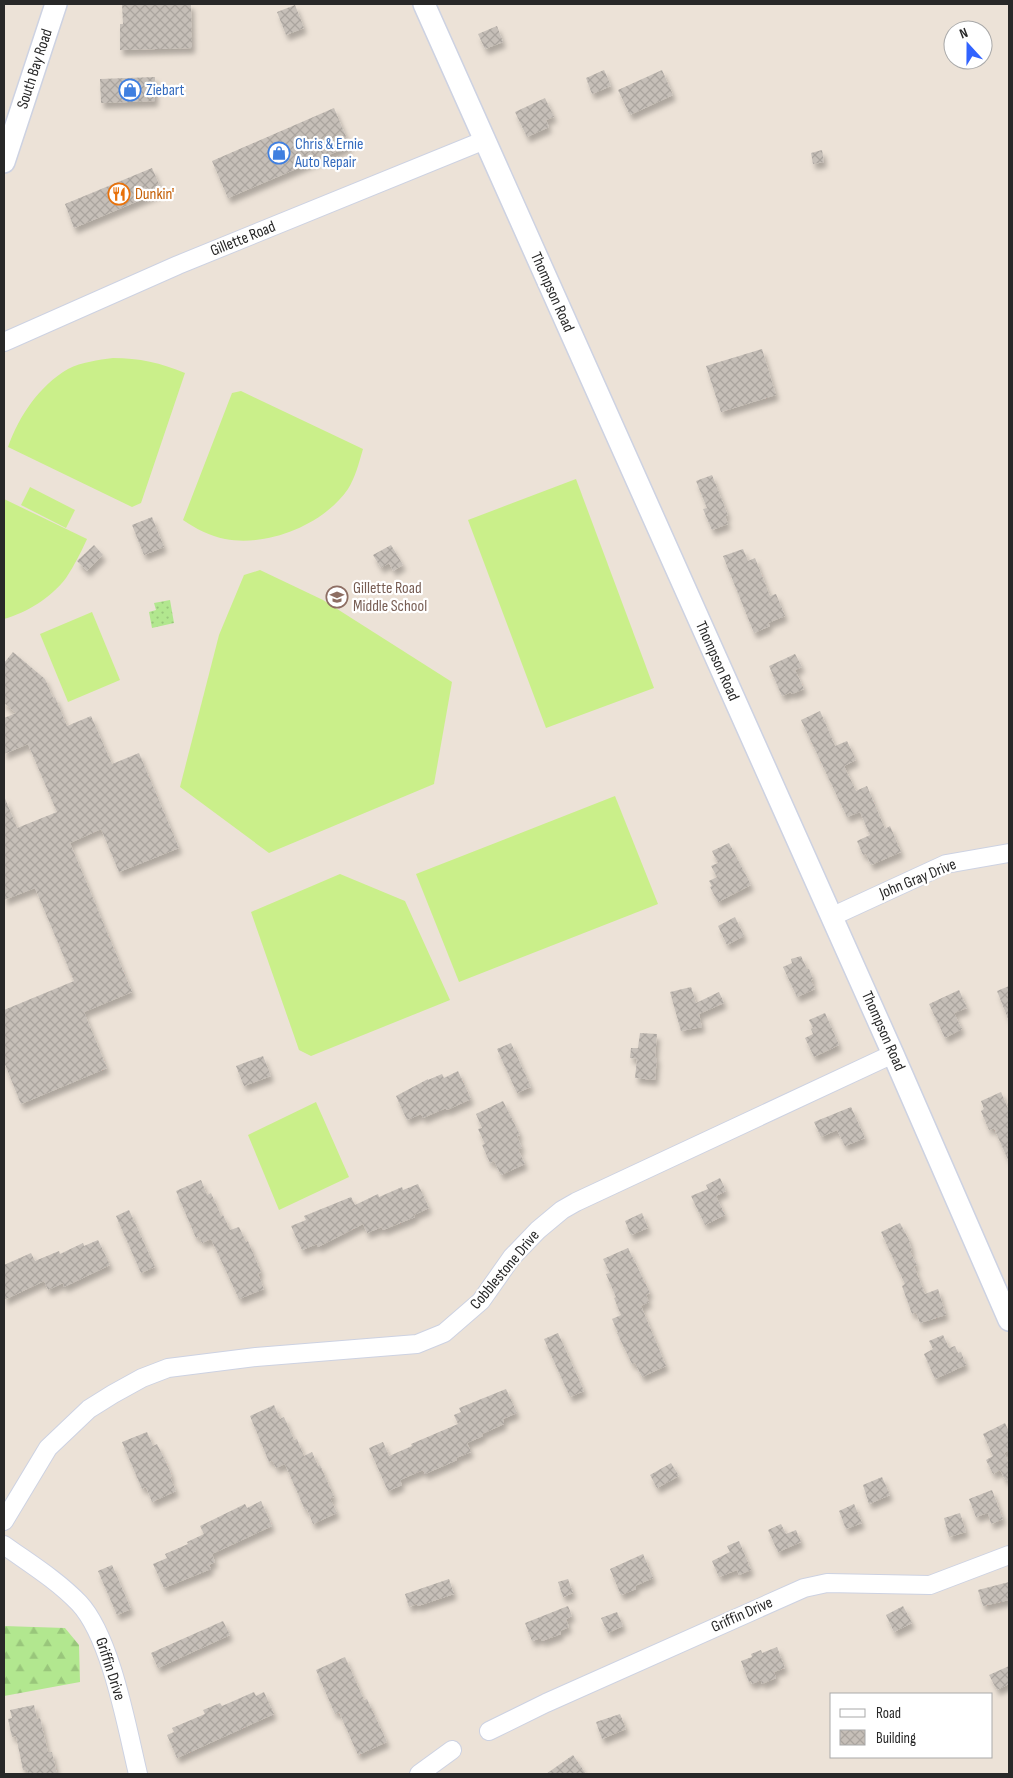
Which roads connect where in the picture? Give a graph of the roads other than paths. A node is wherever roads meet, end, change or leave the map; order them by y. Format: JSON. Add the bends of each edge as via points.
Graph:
{"nodes":[{"id":1,"x":56,"y":4,"type":"edge"},
{"id":2,"x":424,"y":4,"type":"edge"},
{"id":3,"x":485,"y":140,"type":"junction"},
{"id":4,"x":4,"y":162,"type":"edge"},
{"id":5,"x":4,"y":342,"type":"edge"},
{"id":6,"x":1009,"y":854,"type":"edge"},
{"id":7,"x":831,"y":916,"type":"junction"},
{"id":8,"x":893,"y":1054,"type":"junction"},
{"id":9,"x":1009,"y":1320,"type":"edge"},
{"id":10,"x":4,"y":1521,"type":"edge"},
{"id":11,"x":4,"y":1544,"type":"edge"},
{"id":12,"x":1009,"y":1555,"type":"edge"},
{"id":13,"x":489,"y":1731,"type":"dead end"},
{"id":14,"x":452,"y":1750,"type":"dead end"},
{"id":15,"x":138,"y":1774,"type":"edge"},
{"id":16,"x":419,"y":1774,"type":"edge"}],
"edges":[{"from":1,"to":4,"type":"street","name":"South Bay Road"},
{"from":2,"to":3,"type":"street","name":"Thompson Road"},
{"from":3,"to":5,"type":"street","name":"Gillette Road","via":[[178,265]]},
{"from":3,"to":7,"type":"street","name":"Thompson Road"},
{"from":6,"to":7,"type":"street","name":"John Gray Drive","via":[[946,864]]},
{"from":7,"to":8,"type":"street","name":"Thompson Road"},
{"from":8,"to":9,"type":"street","name":"Thompson Road"},
{"from":8,"to":10,"type":"street","name":"Cobblestone Drive","via":[[562,1210],[512,1256],[481,1301],[444,1333],[417,1344],[172,1367],[142,1378],[90,1409],[48,1448]]},
{"from":11,"to":15,"type":"street","name":"Griffin Drive","via":[[60,1585],[80,1604],[97,1631],[124,1714]]},
{"from":12,"to":13,"type":"street","name":"Griffin Drive","via":[[930,1585],[827,1583],[804,1588]]},
{"from":14,"to":16,"type":"street"}]}
